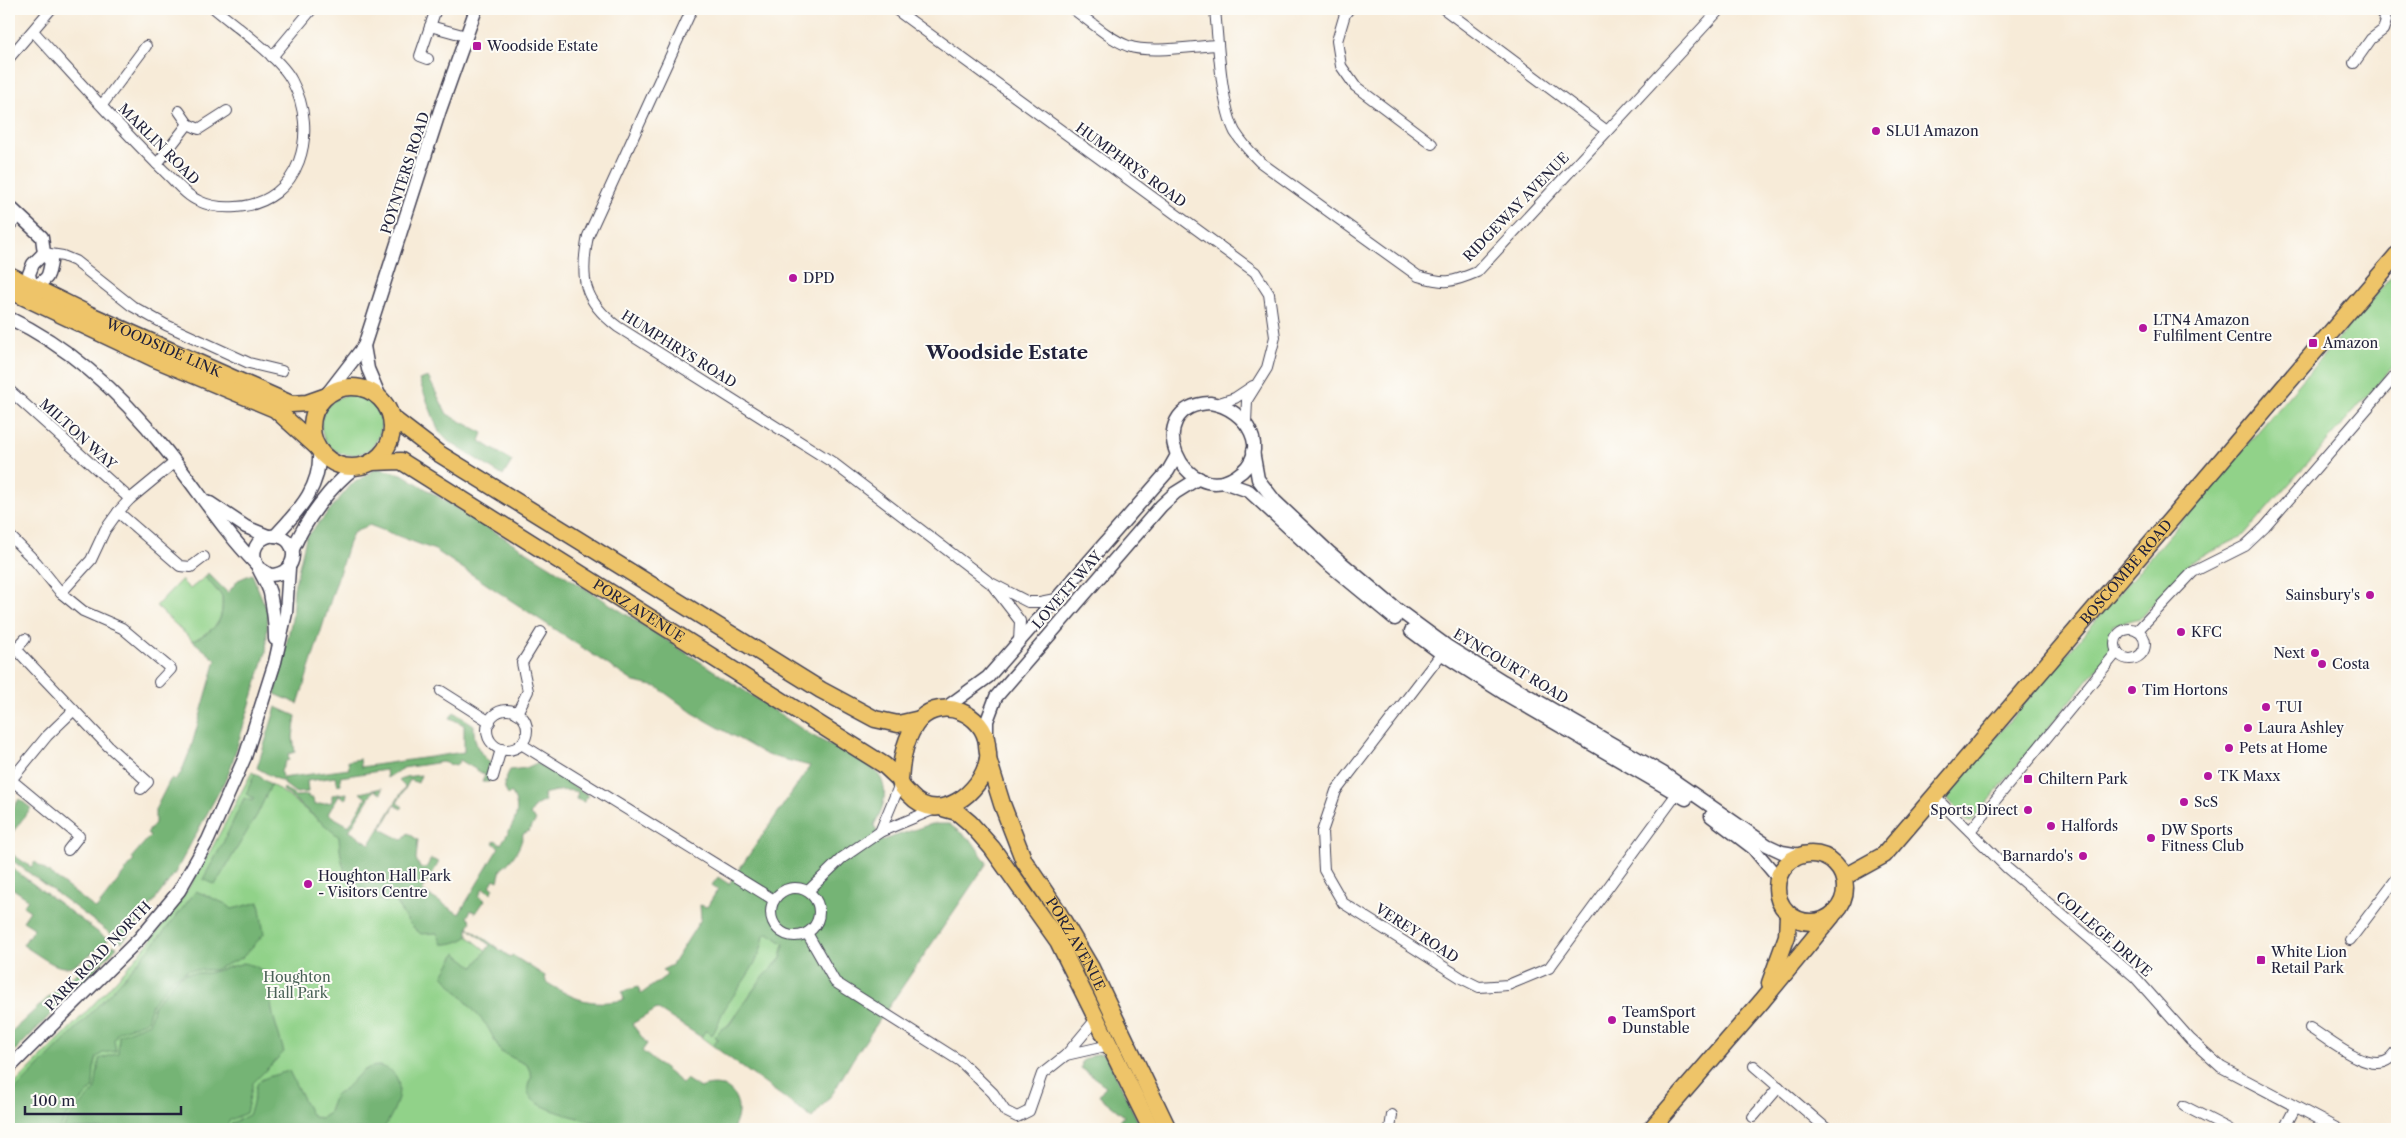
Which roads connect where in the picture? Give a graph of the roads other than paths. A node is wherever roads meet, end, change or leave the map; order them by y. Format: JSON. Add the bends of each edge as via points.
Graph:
{"nodes":[{"id":1,"x":51,"y":9,"type":"edge"},
{"id":2,"x":215,"y":9,"type":"edge"},
{"id":3,"x":312,"y":9,"type":"edge"},
{"id":4,"x":436,"y":9,"type":"edge"},
{"id":5,"x":476,"y":9,"type":"edge"},
{"id":6,"x":692,"y":9,"type":"edge"},
{"id":7,"x":895,"y":9,"type":"edge"},
{"id":8,"x":1073,"y":9,"type":"edge"},
{"id":9,"x":1215,"y":9,"type":"edge"},
{"id":10,"x":1349,"y":9,"type":"edge"},
{"id":11,"x":1444,"y":9,"type":"edge"},
{"id":12,"x":1720,"y":9,"type":"edge"},
{"id":13,"x":2379,"y":9,"type":"edge"},
{"id":14,"x":430,"y":26,"type":"junction"},
{"id":15,"x":33,"y":31,"type":"junction"},
{"id":16,"x":466,"y":36,"type":"junction"},
{"id":17,"x":1218,"y":45,"type":"junction"},
{"id":18,"x":146,"y":46,"type":"dead end"},
{"id":19,"x":272,"y":57,"type":"junction"},
{"id":20,"x":9,"y":58,"type":"edge"},
{"id":21,"x":428,"y":59,"type":"dead end"},
{"id":22,"x":2354,"y":63,"type":"dead end"},
{"id":23,"x":102,"y":106,"type":"junction"},
{"id":24,"x":179,"y":111,"type":"dead end"},
{"id":25,"x":227,"y":111,"type":"dead end"},
{"id":26,"x":188,"y":124,"type":"junction"},
{"id":27,"x":1607,"y":131,"type":"junction"},
{"id":28,"x":1432,"y":144,"type":"dead end"},
{"id":29,"x":157,"y":164,"type":"junction"},
{"id":30,"x":9,"y":206,"type":"edge"},
{"id":31,"x":18,"y":217,"type":"junction"},
{"id":32,"x":9,"y":226,"type":"edge"},
{"id":33,"x":44,"y":253,"type":"junction"},
{"id":34,"x":2397,"y":255,"type":"edge"},
{"id":35,"x":9,"y":275,"type":"edge"},
{"id":36,"x":9,"y":290,"type":"edge"},
{"id":37,"x":29,"y":293,"type":"junction"},
{"id":38,"x":9,"y":318,"type":"edge"},
{"id":39,"x":364,"y":346,"type":"junction"},
{"id":40,"x":282,"y":371,"type":"dead end"},
{"id":41,"x":2397,"y":374,"type":"edge"},
{"id":42,"x":1258,"y":383,"type":"junction"},
{"id":43,"x":9,"y":390,"type":"edge"},
{"id":44,"x":326,"y":396,"type":"junction"},
{"id":45,"x":380,"y":397,"type":"junction"},
{"id":46,"x":1216,"y":404,"type":"junction"},
{"id":47,"x":391,"y":417,"type":"junction"},
{"id":48,"x":1246,"y":423,"type":"junction"},
{"id":49,"x":318,"y":448,"type":"junction"},
{"id":50,"x":1253,"y":451,"type":"junction"},
{"id":51,"x":1176,"y":457,"type":"junction"},
{"id":52,"x":175,"y":462,"type":"junction"},
{"id":53,"x":372,"y":462,"type":"junction"},
{"id":54,"x":356,"y":467,"type":"junction"},
{"id":55,"x":1199,"y":478,"type":"junction"},
{"id":56,"x":1223,"y":482,"type":"junction"},
{"id":57,"x":202,"y":497,"type":"junction"},
{"id":58,"x":130,"y":499,"type":"junction"},
{"id":59,"x":118,"y":512,"type":"junction"},
{"id":60,"x":9,"y":535,"type":"edge"},
{"id":61,"x":272,"y":536,"type":"junction"},
{"id":62,"x":293,"y":549,"type":"junction"},
{"id":63,"x":204,"y":557,"type":"dead end"},
{"id":64,"x":257,"y":565,"type":"junction"},
{"id":65,"x":289,"y":568,"type":"junction"},
{"id":66,"x":989,"y":582,"type":"junction"},
{"id":67,"x":61,"y":593,"type":"junction"},
{"id":68,"x":1055,"y":599,"type":"junction"},
{"id":69,"x":2137,"y":631,"type":"junction"},
{"id":70,"x":541,"y":632,"type":"dead end"},
{"id":71,"x":25,"y":639,"type":"dead end"},
{"id":72,"x":1019,"y":642,"type":"junction"},
{"id":73,"x":1445,"y":650,"type":"junction"},
{"id":74,"x":2117,"y":652,"type":"junction"},
{"id":75,"x":275,"y":662,"type":"junction"},
{"id":76,"x":159,"y":682,"type":"dead end"},
{"id":77,"x":441,"y":691,"type":"dead end"},
{"id":78,"x":944,"y":709,"type":"junction"},
{"id":79,"x":74,"y":710,"type":"junction"},
{"id":80,"x":517,"y":713,"type":"junction"},
{"id":81,"x":920,"y":719,"type":"junction"},
{"id":82,"x":490,"y":722,"type":"junction"},
{"id":83,"x":987,"y":741,"type":"junction"},
{"id":84,"x":521,"y":744,"type":"junction"},
{"id":85,"x":501,"y":749,"type":"junction"},
{"id":86,"x":988,"y":759,"type":"junction"},
{"id":87,"x":493,"y":777,"type":"dead end"},
{"id":88,"x":10,"y":779,"type":"edge"},
{"id":89,"x":900,"y":782,"type":"junction"},
{"id":90,"x":141,"y":789,"type":"dead end"},
{"id":91,"x":1680,"y":789,"type":"junction"},
{"id":92,"x":1934,"y":796,"type":"junction"},
{"id":93,"x":939,"y":808,"type":"junction"},
{"id":94,"x":1970,"y":831,"type":"junction"},
{"id":95,"x":880,"y":832,"type":"junction"},
{"id":96,"x":68,"y":850,"type":"dead end"},
{"id":97,"x":1800,"y":855,"type":"junction"},
{"id":98,"x":1844,"y":877,"type":"junction"},
{"id":99,"x":1778,"y":878,"type":"junction"},
{"id":100,"x":2397,"y":878,"type":"edge"},
{"id":101,"x":808,"y":891,"type":"junction"},
{"id":102,"x":774,"y":900,"type":"junction"},
{"id":103,"x":1788,"y":914,"type":"junction"},
{"id":104,"x":1832,"y":916,"type":"junction"},
{"id":105,"x":807,"y":932,"type":"junction"},
{"id":106,"x":2350,"y":940,"type":"dead end"},
{"id":107,"x":1762,"y":1001,"type":"junction"},
{"id":108,"x":1097,"y":1018,"type":"junction"},
{"id":109,"x":2310,"y":1028,"type":"dead end"},
{"id":110,"x":1110,"y":1045,"type":"junction"},
{"id":111,"x":2397,"y":1050,"type":"edge"},
{"id":112,"x":1066,"y":1055,"type":"junction"},
{"id":113,"x":1754,"y":1066,"type":"dead end"},
{"id":114,"x":9,"y":1068,"type":"edge"},
{"id":115,"x":1778,"y":1087,"type":"junction"},
{"id":116,"x":2184,"y":1106,"type":"dead end"},
{"id":117,"x":2295,"y":1108,"type":"junction"},
{"id":118,"x":1392,"y":1115,"type":"dead end"},
{"id":119,"x":1753,"y":1117,"type":"dead end"},
{"id":120,"x":1151,"y":1129,"type":"edge"},
{"id":121,"x":1168,"y":1129,"type":"edge"},
{"id":122,"x":1390,"y":1129,"type":"edge"},
{"id":123,"x":1651,"y":1129,"type":"edge"},
{"id":124,"x":1827,"y":1129,"type":"edge"},
{"id":125,"x":2229,"y":1129,"type":"edge"},
{"id":126,"x":2284,"y":1129,"type":"edge"},
{"id":127,"x":2338,"y":1129,"type":"edge"}],
"edges":[{"from":1,"to":15,"type":"street"},
{"from":2,"to":19,"type":"street","name":"MARLIN ROAD"},
{"from":3,"to":19,"type":"street"},
{"from":4,"to":14,"type":"street"},
{"from":5,"to":16,"type":"street","name":"POYNTERS ROAD"},
{"from":6,"to":66,"type":"street","name":"HUMPHRYS ROAD","via":[[588,236],[583,266],[589,294],[598,309],[618,328],[832,462]]},
{"from":7,"to":42,"type":"street","name":"HUMPHRYS ROAD","via":[[1255,272],[1269,294],[1275,337],[1271,358]]},
{"from":8,"to":17,"type":"street","via":[[1108,35],[1130,46]]},
{"from":9,"to":17,"type":"street","name":"RIDGEWAY AVENUE"},
{"from":10,"to":28,"type":"street","via":[[1337,41],[1342,66],[1355,86]]},
{"from":11,"to":27,"type":"street"},
{"from":12,"to":27,"type":"street","name":"RIDGEWAY AVENUE"},
{"from":13,"to":22,"type":"street","via":[[2386,21],[2383,30],[2371,39]]},
{"from":14,"to":16,"type":"street"},
{"from":14,"to":21,"type":"street","via":[[420,56]]},
{"from":15,"to":20,"type":"street"},
{"from":15,"to":23,"type":"street","name":"MARLIN ROAD"},
{"from":16,"to":39,"type":"street","name":"POYNTERS ROAD"},
{"from":17,"to":27,"type":"street","name":"RIDGEWAY AVENUE","via":[[1228,108],[1235,131],[1247,149],[1260,162],[1418,276],[1435,281],[1453,282],[1477,272]]},
{"from":18,"to":23,"type":"street"},
{"from":19,"to":29,"type":"street","name":"MARLIN ROAD","via":[[291,78],[305,121],[305,143],[297,167],[280,191],[256,204],[214,206],[192,197]]},
{"from":23,"to":29,"type":"street","name":"MARLIN ROAD"},
{"from":24,"to":26,"type":"street"},
{"from":25,"to":26,"type":"street","via":[[199,129]]},
{"from":26,"to":29,"type":"street"},
{"from":30,"to":31,"type":"street"},
{"from":31,"to":32,"type":"street"},
{"from":31,"to":33,"type":"street","via":[[42,237]]},
{"from":33,"to":37,"type":"street","via":[[28,274]]},
{"from":33,"to":40,"type":"street","via":[[74,261],[132,306],[166,325],[249,363]]},
{"from":34,"to":92,"type":"main road","name":"BOSCOMBE ROAD"},
{"from":35,"to":37,"type":"main road","name":"WOODSIDE LINK"},
{"from":36,"to":37,"type":"main road","name":"WOODSIDE LINK"},
{"from":37,"to":44,"type":"main road","name":"WOODSIDE LINK","via":[[291,404],[307,403]]},
{"from":37,"to":49,"type":"main road","name":"WOODSIDE LINK","via":[[153,358],[275,409]]},
{"from":38,"to":52,"type":"street","via":[[64,350],[123,400]]},
{"from":39,"to":44,"type":"street","name":"POYNTERS ROAD"},
{"from":39,"to":45,"type":"street","name":"POYNTERS ROAD","via":[[368,369]]},
{"from":41,"to":69,"type":"street","via":[[2265,527],[2245,546],[2194,572]]},
{"from":42,"to":46,"type":"street","name":"HUMPHRYS ROAD","via":[[1235,398]]},
{"from":42,"to":48,"type":"street","name":"HUMPHRYS ROAD","via":[[1247,400]]},
{"from":43,"to":58,"type":"street","name":"MILTON WAY"},
{"from":44,"to":45,"type":"main road","via":[[337,389],[354,386]]},
{"from":44,"to":49,"type":"main road","via":[[313,416],[313,437]]},
{"from":45,"to":47,"type":"main road"},
{"from":46,"to":48,"type":"street","via":[[1224,406]]},
{"from":46,"to":51,"type":"street","via":[[1197,405],[1177,420],[1172,438]]},
{"from":47,"to":53,"type":"main road","via":[[389,443]]},
{"from":47,"to":81,"type":"main road","name":"PORZ AVENUE","via":[[438,453],[821,690],[875,719],[898,724]]},
{"from":48,"to":50,"type":"street","via":[[1254,440]]},
{"from":49,"to":54,"type":"main road","via":[[335,463]]},
{"from":49,"to":61,"type":"street","via":[[320,466],[314,484],[299,510]]},
{"from":50,"to":56,"type":"street","via":[[1245,470]]},
{"from":50,"to":73,"type":"street","name":"EYNCOURT ROAD","via":[[1258,479],[1275,501]]},
{"from":51,"to":55,"type":"street"},
{"from":51,"to":68,"type":"street","name":"LOVETT WAY","via":[[1168,471]]},
{"from":52,"to":57,"type":"street"},
{"from":52,"to":58,"type":"street"},
{"from":53,"to":54,"type":"main road"},
{"from":53,"to":89,"type":"main road","name":"PORZ AVENUE","via":[[401,461],[884,765]]},
{"from":54,"to":62,"type":"street","via":[[341,477],[301,531]]},
{"from":55,"to":56,"type":"street"},
{"from":55,"to":83,"type":"street","name":"LOVETT WAY","via":[[1160,506],[996,697],[987,721]]},
{"from":56,"to":73,"type":"street","name":"EYNCOURT ROAD","via":[[1249,491],[1381,608]]},
{"from":57,"to":61,"type":"street","via":[[246,526]]},
{"from":57,"to":64,"type":"street"},
{"from":58,"to":59,"type":"street"},
{"from":59,"to":63,"type":"street","via":[[180,566],[192,567]]},
{"from":59,"to":67,"type":"street","via":[[90,560]]},
{"from":60,"to":67,"type":"street"},
{"from":61,"to":62,"type":"street","via":[[286,540]]},
{"from":61,"to":64,"type":"street","via":[[262,539],[255,550]]},
{"from":62,"to":65,"type":"street"},
{"from":64,"to":65,"type":"street","via":[[264,572],[277,575]]},
{"from":64,"to":75,"type":"street","via":[[269,591],[275,621]]},
{"from":65,"to":75,"type":"street","via":[[286,613]]},
{"from":66,"to":68,"type":"street","name":"HUMPHRYS ROAD","via":[[1028,602]]},
{"from":66,"to":72,"type":"street","name":"HUMPHRYS ROAD","via":[[1020,621]]},
{"from":67,"to":76,"type":"street","via":[[83,611],[122,628],[149,649],[171,669]]},
{"from":68,"to":72,"type":"street","name":"LOVETT WAY"},
{"from":69,"to":74,"type":"street","via":[[2129,629],[2120,633],[2115,642]]},
{"from":69,"to":74,"type":"street","via":[[2145,641],[2141,654],[2127,659]]},
{"from":70,"to":80,"type":"street","via":[[522,664],[528,691]]},
{"from":71,"to":79,"type":"street","via":[[16,650]]},
{"from":72,"to":78,"type":"street","name":"LOVETT WAY","via":[[988,677]]},
{"from":73,"to":91,"type":"street","name":"EYNCOURT ROAD","via":[[1505,694]]},
{"from":73,"to":91,"type":"street","name":"VEREY ROAD","via":[[1336,792],[1322,832],[1324,870],[1343,902],[1463,979],[1479,987],[1508,985],[1549,968]]},
{"from":74,"to":94,"type":"street"},
{"from":75,"to":114,"type":"street","name":"PARK ROAD NORTH","via":[[245,757],[208,840],[183,884],[139,939]]},
{"from":77,"to":82,"type":"street"},
{"from":78,"to":81,"type":"main road"},
{"from":78,"to":83,"type":"main road","via":[[955,709],[974,718]]},
{"from":79,"to":88,"type":"street"},
{"from":79,"to":90,"type":"street","via":[[148,782]]},
{"from":80,"to":82,"type":"street","via":[[498,713]]},
{"from":80,"to":84,"type":"street","via":[[527,727]]},
{"from":81,"to":89,"type":"main road","via":[[908,740]]},
{"from":82,"to":85,"type":"street","via":[[488,735]]},
{"from":83,"to":86,"type":"main road"},
{"from":84,"to":85,"type":"street","via":[[512,750]]},
{"from":84,"to":102,"type":"street"},
{"from":85,"to":87,"type":"street"},
{"from":86,"to":93,"type":"main road","via":[[970,791],[956,803]]},
{"from":86,"to":121,"type":"main road","name":"PORZ AVENUE","via":[[1024,861],[1091,968]]},
{"from":88,"to":96,"type":"street","via":[[79,836]]},
{"from":89,"to":93,"type":"main road","via":[[923,806]]},
{"from":89,"to":95,"type":"street"},
{"from":91,"to":97,"type":"street","name":"EYNCOURT ROAD","via":[[1767,845]]},
{"from":91,"to":99,"type":"street","name":"EYNCOURT ROAD","via":[[1753,848]]},
{"from":92,"to":94,"type":"street","name":"COLLEGE DRIVE"},
{"from":92,"to":98,"type":"main road","name":"BOSCOMBE ROAD","via":[[1884,855]]},
{"from":93,"to":95,"type":"street"},
{"from":93,"to":108,"type":"main road","name":"PORZ AVENUE","via":[[957,812],[970,822],[1025,892],[1058,940]]},
{"from":94,"to":117,"type":"street","name":"COLLEGE DRIVE","via":[[2007,868],[2136,977],[2190,1039],[2221,1067]]},
{"from":95,"to":101,"type":"street","via":[[842,858]]},
{"from":97,"to":98,"type":"main road","via":[[1822,855],[1831,860]]},
{"from":97,"to":99,"type":"main road","via":[[1783,868]]},
{"from":98,"to":104,"type":"main road","via":[[1844,899]]},
{"from":99,"to":103,"type":"main road","via":[[1780,904]]},
{"from":100,"to":106,"type":"street"},
{"from":101,"to":102,"type":"street","via":[[801,888],[786,890]]},
{"from":101,"to":105,"type":"street","via":[[814,897],[819,912],[814,927]]},
{"from":102,"to":105,"type":"street","via":[[772,915],[778,929],[792,935]]},
{"from":103,"to":104,"type":"main road","via":[[1809,923],[1821,922]]},
{"from":103,"to":107,"type":"main road","via":[[1776,972]]},
{"from":104,"to":107,"type":"main road"},
{"from":105,"to":112,"type":"street","via":[[835,982],[960,1061],[993,1093],[1006,1111],[1017,1117],[1029,1111],[1042,1074]]},
{"from":107,"to":123,"type":"main road"},
{"from":108,"to":110,"type":"main road","name":"PORZ AVENUE"},
{"from":108,"to":112,"type":"street"},
{"from":109,"to":111,"type":"street","via":[[2364,1063],[2389,1060]]},
{"from":110,"to":112,"type":"street"},
{"from":110,"to":120,"type":"main road","name":"PORZ AVENUE"},
{"from":113,"to":115,"type":"street"},
{"from":115,"to":119,"type":"street"},
{"from":115,"to":124,"type":"street"},
{"from":116,"to":125,"type":"street"},
{"from":117,"to":126,"type":"street"},
{"from":117,"to":127,"type":"street","name":"COLLEGE DRIVE"},
{"from":118,"to":122,"type":"street"}]}
